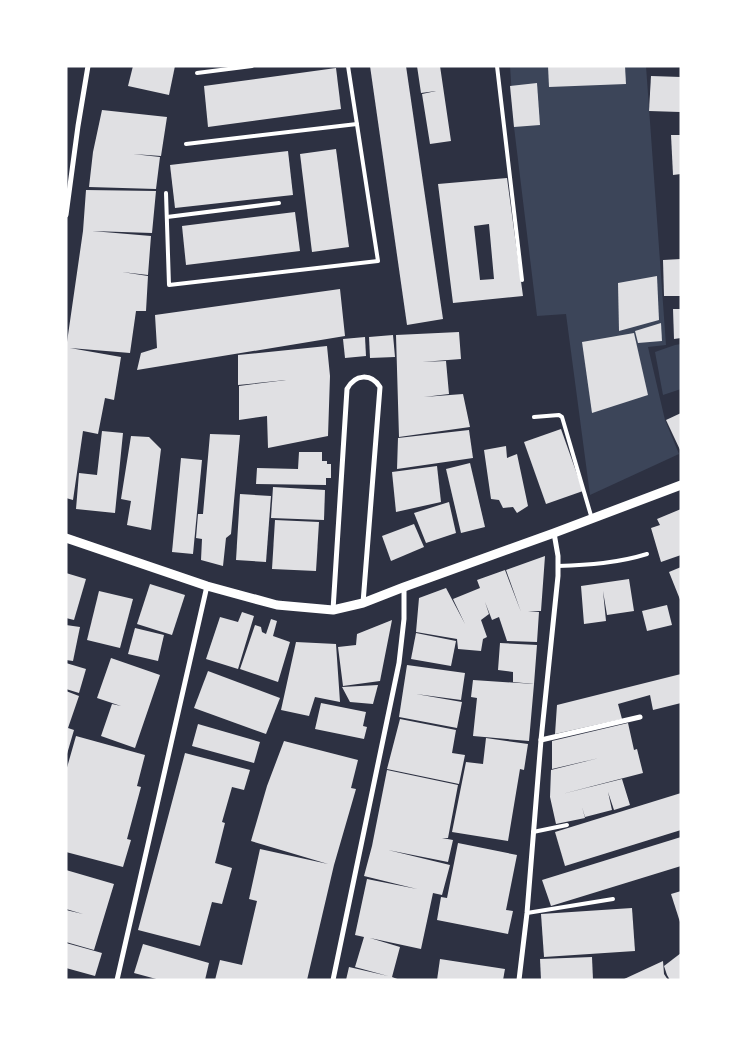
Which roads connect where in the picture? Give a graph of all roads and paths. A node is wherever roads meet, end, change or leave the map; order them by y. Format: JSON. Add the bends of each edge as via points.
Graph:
{"nodes":[{"id":1,"x":88,"y":66,"type":"edge"},
{"id":2,"x":252,"y":66,"type":"edge"},
{"id":3,"x":348,"y":66,"type":"edge"},
{"id":4,"x":497,"y":66,"type":"edge"},
{"id":5,"x":197,"y":73,"type":"dead end"},
{"id":6,"x":357,"y":124,"type":"junction"},
{"id":7,"x":186,"y":144,"type":"dead end"},
{"id":8,"x":166,"y":193,"type":"dead end"},
{"id":9,"x":279,"y":203,"type":"dead end"},
{"id":10,"x":66,"y":215,"type":"edge"},
{"id":11,"x":167,"y":217,"type":"junction"},
{"id":12,"x":522,"y":280,"type":"dead end"},
{"id":13,"x":534,"y":417,"type":"dead end"},
{"id":14,"x":681,"y":484,"type":"edge"},
{"id":15,"x":592,"y":519,"type":"junction"},
{"id":16,"x":554,"y":533,"type":"junction"},
{"id":17,"x":66,"y":538,"type":"edge"},
{"id":18,"x":647,"y":554,"type":"dead end"},
{"id":19,"x":558,"y":566,"type":"junction"},
{"id":20,"x":206,"y":586,"type":"junction"},
{"id":21,"x":404,"y":587,"type":"junction"},
{"id":22,"x":363,"y":603,"type":"junction"},
{"id":23,"x":333,"y":610,"type":"junction"},
{"id":24,"x":640,"y":717,"type":"dead end"},
{"id":25,"x":541,"y":740,"type":"junction"},
{"id":26,"x":567,"y":825,"type":"dead end"},
{"id":27,"x":533,"y":832,"type":"junction"},
{"id":28,"x":613,"y":899,"type":"dead end"},
{"id":29,"x":527,"y":913,"type":"junction"},
{"id":30,"x":116,"y":980,"type":"edge"},
{"id":31,"x":333,"y":980,"type":"edge"},
{"id":32,"x":519,"y":980,"type":"edge"}],
"edges":[{"from":1,"to":10,"type":"street"},
{"from":2,"to":5,"type":"lane"},
{"from":3,"to":6,"type":"lane"},
{"from":4,"to":12,"type":"lane"},
{"from":6,"to":7,"type":"lane"},
{"from":6,"to":11,"type":"lane","via":[[378,260],[169,285]]},
{"from":8,"to":11,"type":"lane"},
{"from":9,"to":11,"type":"lane"},
{"from":13,"to":15,"type":"lane","via":[[559,415],[562,418]]},
{"from":14,"to":15,"type":"street"},
{"from":15,"to":16,"type":"street"},
{"from":16,"to":19,"type":"street"},
{"from":16,"to":21,"type":"street"},
{"from":17,"to":20,"type":"street"},
{"from":18,"to":19,"type":"lane","via":[[610,563]]},
{"from":19,"to":25,"type":"street"},
{"from":20,"to":23,"type":"street","via":[[277,606]]},
{"from":20,"to":30,"type":"street"},
{"from":21,"to":22,"type":"street"},
{"from":21,"to":31,"type":"street","via":[[400,663]]},
{"from":22,"to":23,"type":"street"},
{"from":22,"to":23,"type":"street","via":[[380,387],[373,379],[364,376],[353,379],[347,389]]},
{"from":24,"to":25,"type":"street"},
{"from":25,"to":27,"type":"street"},
{"from":26,"to":27,"type":"lane"},
{"from":27,"to":29,"type":"street"},
{"from":28,"to":29,"type":"lane"},
{"from":29,"to":32,"type":"street"}]}
